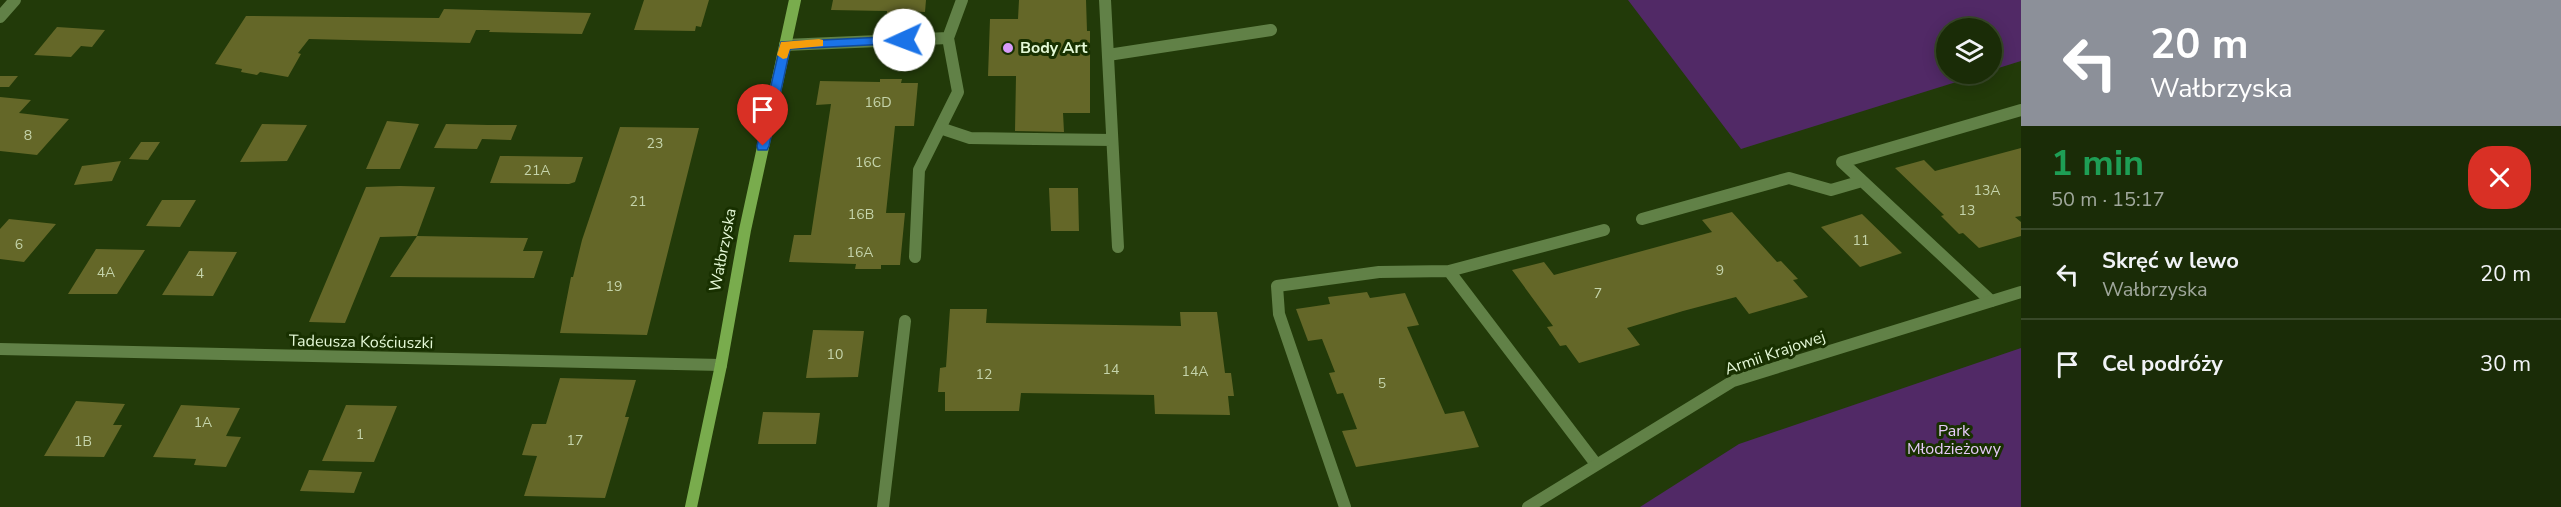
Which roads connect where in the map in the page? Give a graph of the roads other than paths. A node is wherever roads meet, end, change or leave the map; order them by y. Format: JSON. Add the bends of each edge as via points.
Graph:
{"nodes":[{"id":1,"x":15,"y":0,"type":"edge"},
{"id":2,"x":795,"y":0,"type":"edge"},
{"id":3,"x":962,"y":0,"type":"edge"},
{"id":4,"x":1105,"y":0,"type":"edge"},
{"id":5,"x":0,"y":17,"type":"edge"},
{"id":6,"x":1271,"y":30,"type":"dead end"},
{"id":7,"x":948,"y":38,"type":"junction"},
{"id":8,"x":785,"y":45,"type":"junction"},
{"id":9,"x":1108,"y":55,"type":"junction"},
{"id":10,"x":2021,"y":110,"type":"edge"},
{"id":11,"x":940,"y":128,"type":"junction"},
{"id":12,"x":1112,"y":140,"type":"junction"},
{"id":13,"x":1862,"y":181,"type":"junction"},
{"id":14,"x":1642,"y":219,"type":"dead end"},
{"id":15,"x":1604,"y":230,"type":"dead end"},
{"id":16,"x":1118,"y":247,"type":"dead end"},
{"id":17,"x":915,"y":257,"type":"dead end"},
{"id":18,"x":1449,"y":271,"type":"junction"},
{"id":19,"x":2021,"y":292,"type":"edge"},
{"id":20,"x":1991,"y":302,"type":"junction"},
{"id":21,"x":904,"y":321,"type":"dead end"},
{"id":22,"x":0,"y":349,"type":"edge"},
{"id":23,"x":721,"y":365,"type":"junction"},
{"id":24,"x":1596,"y":464,"type":"junction"},
{"id":25,"x":691,"y":507,"type":"edge"},
{"id":26,"x":884,"y":507,"type":"edge"},
{"id":27,"x":1345,"y":507,"type":"edge"},
{"id":28,"x":1528,"y":507,"type":"edge"}],
"edges":[{"from":1,"to":5,"type":"street"},
{"from":2,"to":8,"type":"main road","name":"Wałbrzyska"},
{"from":3,"to":7,"type":"street"},
{"from":4,"to":9,"type":"street"},
{"from":6,"to":9,"type":"street"},
{"from":7,"to":8,"type":"street"},
{"from":7,"to":11,"type":"street","via":[[958,92]]},
{"from":8,"to":23,"type":"main road","name":"Wałbrzyska","via":[[744,230]]},
{"from":9,"to":12,"type":"street"},
{"from":10,"to":13,"type":"street","via":[[1842,162]]},
{"from":11,"to":12,"type":"street","via":[[970,138]]},
{"from":11,"to":17,"type":"street","via":[[919,170]]},
{"from":12,"to":16,"type":"street"},
{"from":13,"to":14,"type":"street","via":[[1831,190],[1789,178]]},
{"from":13,"to":20,"type":"street"},
{"from":15,"to":18,"type":"street"},
{"from":18,"to":24,"type":"street"},
{"from":18,"to":27,"type":"street","via":[[1379,272],[1277,286],[1279,314]]},
{"from":19,"to":20,"type":"street","name":"Armii Krajowej"},
{"from":20,"to":24,"type":"street","name":"Armii Krajowej","via":[[1733,381]]},
{"from":21,"to":26,"type":"street"},
{"from":22,"to":23,"type":"street","name":"Tadeusza Kościuszki"},
{"from":23,"to":25,"type":"main road","name":"Wałbrzyska"},
{"from":24,"to":28,"type":"street","name":"Armii Krajowej"}]}
